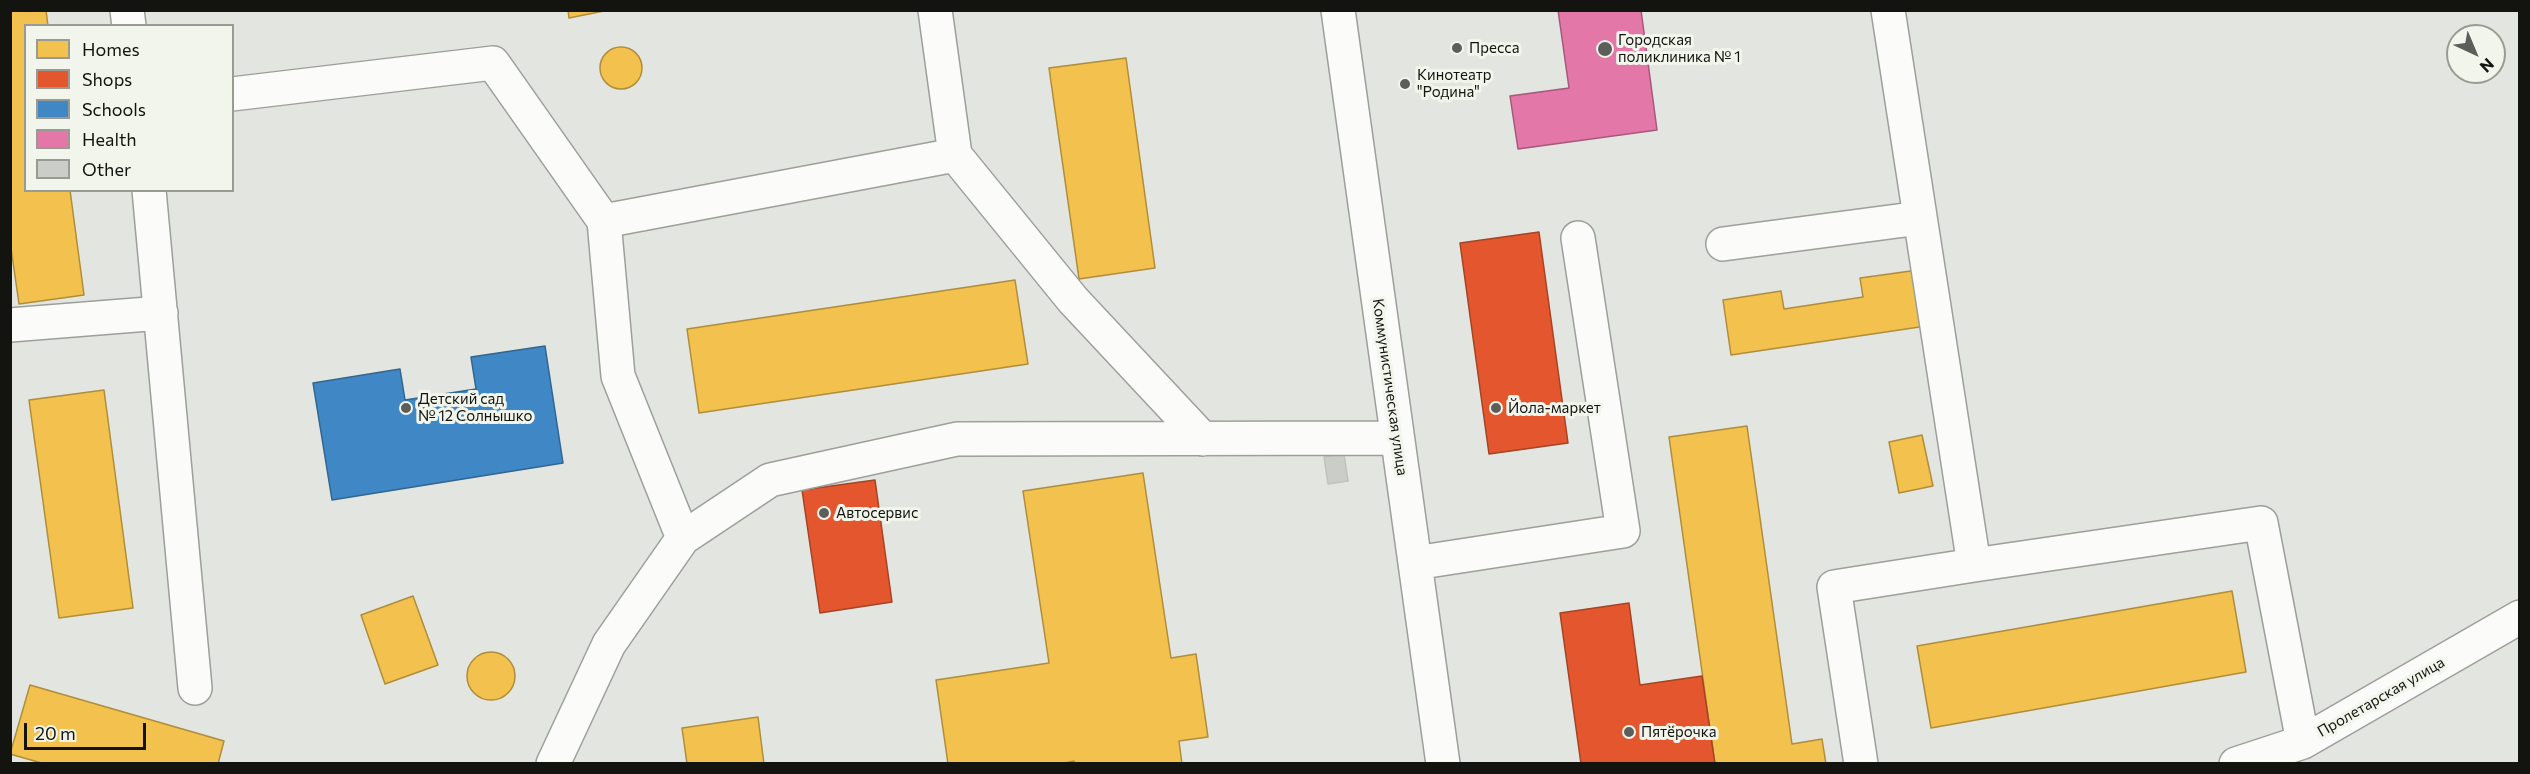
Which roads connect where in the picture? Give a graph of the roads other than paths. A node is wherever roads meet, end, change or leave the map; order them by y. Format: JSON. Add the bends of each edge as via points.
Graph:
{"nodes":[{"id":1,"x":935,"y":10,"type":"edge"},
{"id":2,"x":1338,"y":10,"type":"edge"},
{"id":3,"x":1888,"y":10,"type":"edge"},
{"id":4,"x":234,"y":94,"type":"edge"},
{"id":5,"x":955,"y":155,"type":"junction"},
{"id":6,"x":149,"y":192,"type":"edge"},
{"id":7,"x":1920,"y":218,"type":"junction"},
{"id":8,"x":604,"y":222,"type":"junction"},
{"id":9,"x":1578,"y":238,"type":"dead end"},
{"id":10,"x":1723,"y":244,"type":"dead end"},
{"id":11,"x":161,"y":313,"type":"junction"},
{"id":12,"x":10,"y":325,"type":"edge"},
{"id":13,"x":1397,"y":438,"type":"junction"},
{"id":14,"x":1203,"y":439,"type":"junction"},
{"id":15,"x":683,"y":538,"type":"junction"},
{"id":16,"x":1415,"y":562,"type":"junction"},
{"id":17,"x":1974,"y":565,"type":"junction"},
{"id":18,"x":2520,"y":617,"type":"edge"},
{"id":19,"x":195,"y":688,"type":"dead end"},
{"id":20,"x":2303,"y":742,"type":"junction"},
{"id":21,"x":553,"y":764,"type":"edge"},
{"id":22,"x":1443,"y":764,"type":"edge"},
{"id":23,"x":1861,"y":764,"type":"edge"},
{"id":24,"x":2236,"y":764,"type":"edge"}],
"edges":[{"from":1,"to":5,"type":"street"},
{"from":2,"to":13,"type":"street","name":"Коммунистическая улица"},
{"from":3,"to":7,"type":"street"},
{"from":4,"to":8,"type":"street","via":[[493,63]]},
{"from":5,"to":8,"type":"street"},
{"from":5,"to":14,"type":"street","via":[[1073,300]]},
{"from":6,"to":11,"type":"street"},
{"from":7,"to":10,"type":"street"},
{"from":7,"to":17,"type":"street"},
{"from":8,"to":15,"type":"street","via":[[618,376]]},
{"from":9,"to":16,"type":"street","via":[[1623,531]]},
{"from":11,"to":12,"type":"street"},
{"from":11,"to":19,"type":"street"},
{"from":13,"to":14,"type":"street"},
{"from":13,"to":16,"type":"street","name":"Коммунистическая улица"},
{"from":14,"to":15,"type":"street","via":[[957,440],[770,480]]},
{"from":15,"to":21,"type":"street","via":[[609,644]]},
{"from":16,"to":22,"type":"street","name":"Коммунистическая улица"},
{"from":17,"to":20,"type":"street","via":[[2261,523]]},
{"from":17,"to":23,"type":"street","via":[[1834,587]]},
{"from":18,"to":20,"type":"street","name":"Пролетарская улица"},
{"from":20,"to":24,"type":"street","name":"Пролетарская улица"}]}
